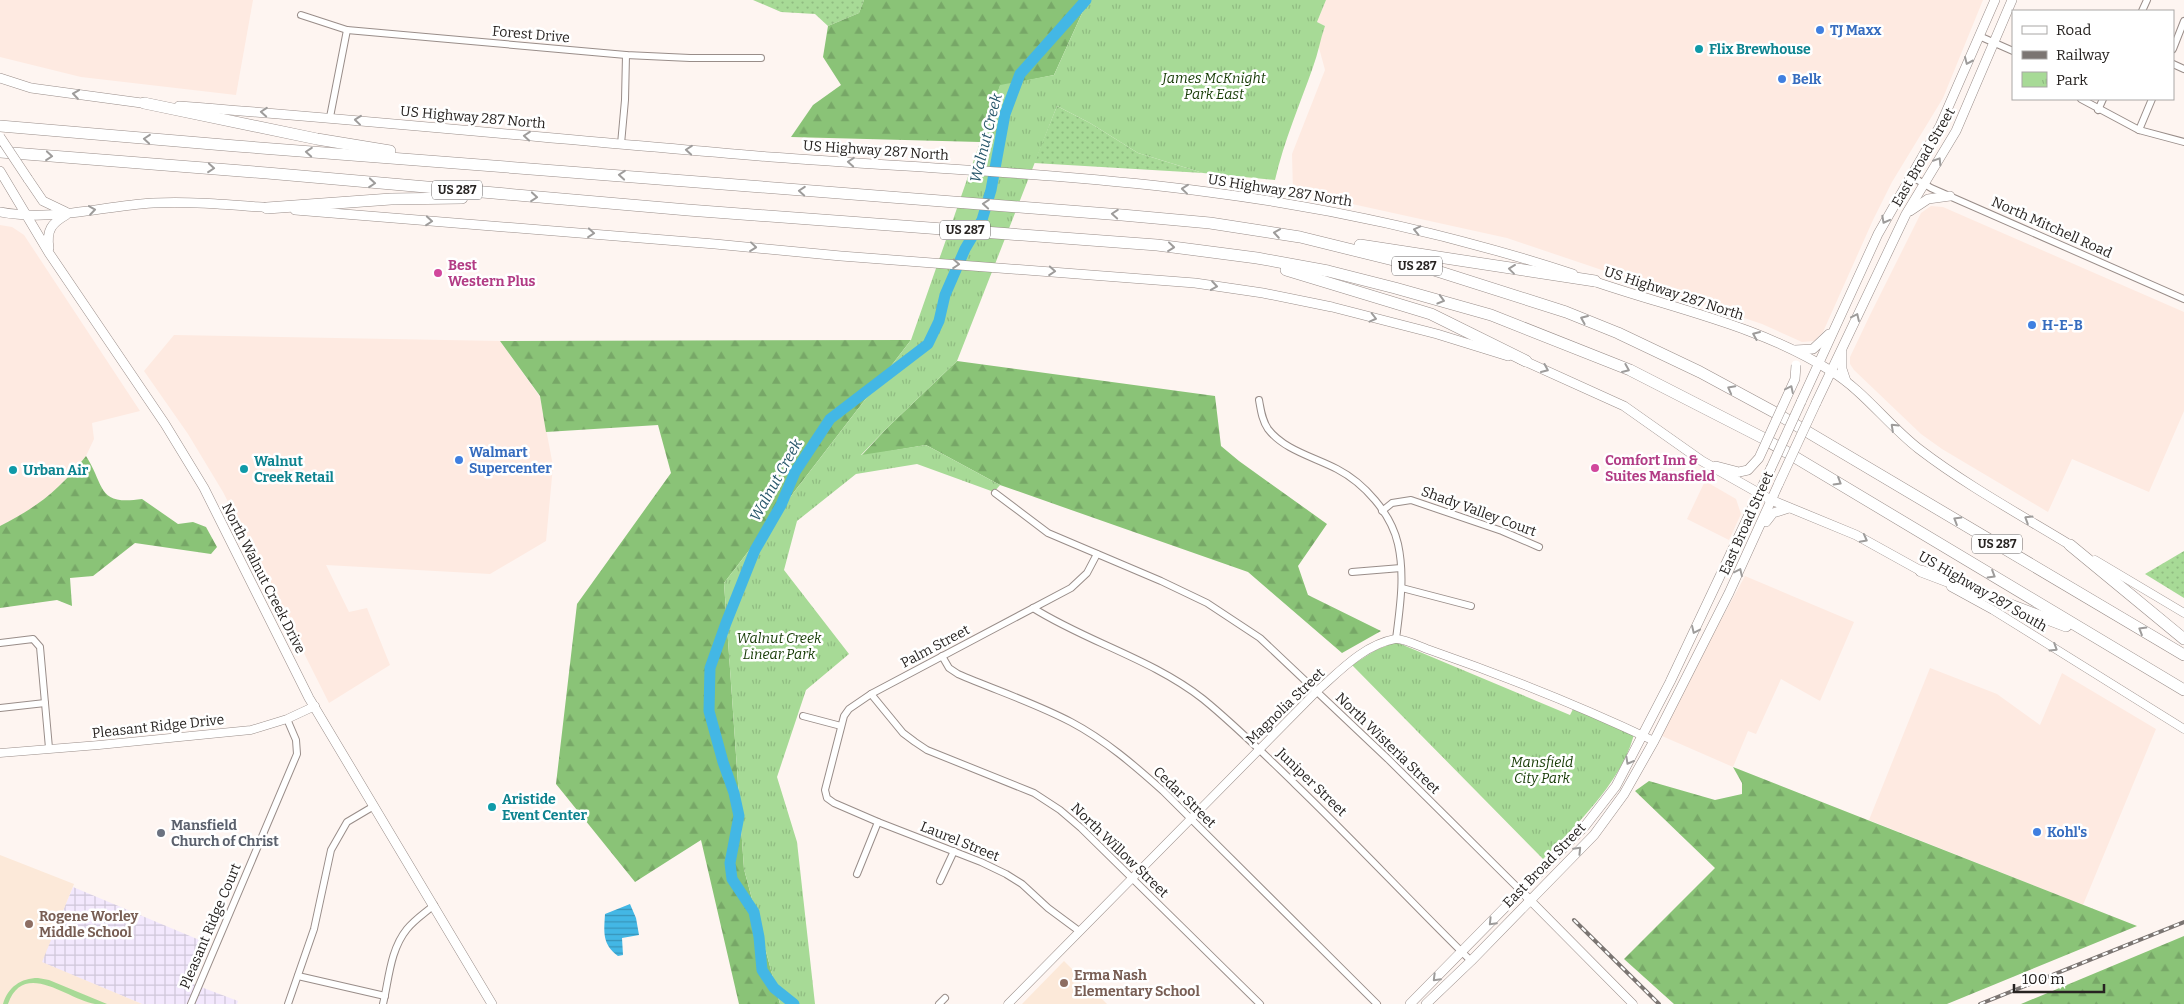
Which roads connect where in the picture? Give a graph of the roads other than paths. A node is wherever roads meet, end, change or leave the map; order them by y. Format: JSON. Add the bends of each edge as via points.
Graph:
{"nodes":[{"id":1,"x":1995,"y":0,"type":"edge"},
{"id":2,"x":2012,"y":0,"type":"edge"},
{"id":3,"x":301,"y":15,"type":"dead end"},
{"id":4,"x":2184,"y":21,"type":"edge"},
{"id":5,"x":347,"y":30,"type":"junction"},
{"id":6,"x":1979,"y":36,"type":"junction"},
{"id":7,"x":1994,"y":42,"type":"junction"},
{"id":8,"x":2174,"y":46,"type":"edge"},
{"id":9,"x":2012,"y":51,"type":"edge"},
{"id":10,"x":626,"y":55,"type":"junction"},
{"id":11,"x":761,"y":58,"type":"dead end"},
{"id":12,"x":0,"y":79,"type":"edge"},
{"id":13,"x":2082,"y":100,"type":"edge"},
{"id":14,"x":2103,"y":100,"type":"edge"},
{"id":15,"x":2152,"y":100,"type":"edge"},
{"id":16,"x":144,"y":103,"type":"junction"},
{"id":17,"x":2098,"y":110,"type":"junction"},
{"id":18,"x":330,"y":117,"type":"junction"},
{"id":19,"x":0,"y":126,"type":"edge"},
{"id":20,"x":2139,"y":130,"type":"junction"},
{"id":21,"x":0,"y":137,"type":"edge"},
{"id":22,"x":2184,"y":142,"type":"edge"},
{"id":23,"x":621,"y":144,"type":"junction"},
{"id":24,"x":0,"y":152,"type":"edge"},
{"id":25,"x":480,"y":165,"type":"junction"},
{"id":26,"x":2,"y":174,"type":"edge"},
{"id":27,"x":1910,"y":176,"type":"junction"},
{"id":28,"x":1923,"y":183,"type":"junction"},
{"id":29,"x":485,"y":193,"type":"junction"},
{"id":30,"x":1950,"y":196,"type":"junction"},
{"id":31,"x":267,"y":208,"type":"junction"},
{"id":32,"x":0,"y":212,"type":"edge"},
{"id":33,"x":69,"y":213,"type":"junction"},
{"id":34,"x":1906,"y":214,"type":"junction"},
{"id":35,"x":26,"y":215,"type":"junction"},
{"id":36,"x":1307,"y":239,"type":"junction"},
{"id":37,"x":50,"y":253,"type":"junction"},
{"id":38,"x":1257,"y":258,"type":"junction"},
{"id":39,"x":1595,"y":281,"type":"junction"},
{"id":40,"x":2184,"y":299,"type":"edge"},
{"id":41,"x":1833,"y":331,"type":"junction"},
{"id":42,"x":1843,"y":346,"type":"junction"},
{"id":43,"x":1791,"y":350,"type":"junction"},
{"id":44,"x":1526,"y":361,"type":"junction"},
{"id":45,"x":1818,"y":364,"type":"junction"},
{"id":46,"x":1830,"y":370,"type":"junction"},
{"id":47,"x":1846,"y":381,"type":"junction"},
{"id":48,"x":1258,"y":400,"type":"dead end"},
{"id":49,"x":1710,"y":466,"type":"junction"},
{"id":50,"x":994,"y":493,"type":"dead end"},
{"id":51,"x":1760,"y":494,"type":"junction"},
{"id":52,"x":1771,"y":500,"type":"junction"},
{"id":53,"x":1791,"y":508,"type":"junction"},
{"id":54,"x":1382,"y":511,"type":"junction"},
{"id":55,"x":1757,"y":532,"type":"junction"},
{"id":56,"x":2070,"y":545,"type":"junction"},
{"id":57,"x":1540,"y":547,"type":"dead end"},
{"id":58,"x":1097,"y":554,"type":"junction"},
{"id":59,"x":1400,"y":568,"type":"junction"},
{"id":60,"x":1921,"y":571,"type":"junction"},
{"id":61,"x":1352,"y":572,"type":"dead end"},
{"id":62,"x":1716,"y":586,"type":"junction"},
{"id":63,"x":1402,"y":588,"type":"junction"},
{"id":64,"x":1729,"y":592,"type":"junction"},
{"id":65,"x":1472,"y":606,"type":"dead end"},
{"id":66,"x":1033,"y":608,"type":"junction"},
{"id":67,"x":2184,"y":613,"type":"edge"},
{"id":68,"x":2095,"y":638,"type":"junction"},
{"id":69,"x":1396,"y":639,"type":"junction"},
{"id":70,"x":2184,"y":639,"type":"edge"},
{"id":71,"x":0,"y":642,"type":"edge"},
{"id":72,"x":2184,"y":655,"type":"edge"},
{"id":73,"x":942,"y":656,"type":"junction"},
{"id":74,"x":1670,"y":682,"type":"junction"},
{"id":75,"x":1681,"y":686,"type":"junction"},
{"id":76,"x":2184,"y":690,"type":"edge"},
{"id":77,"x":1316,"y":692,"type":"junction"},
{"id":78,"x":870,"y":694,"type":"junction"},
{"id":79,"x":46,"y":703,"type":"junction"},
{"id":80,"x":314,"y":706,"type":"junction"},
{"id":81,"x":0,"y":708,"type":"edge"},
{"id":82,"x":803,"y":716,"type":"dead end"},
{"id":83,"x":287,"y":719,"type":"junction"},
{"id":84,"x":842,"y":726,"type":"junction"},
{"id":85,"x":2184,"y":729,"type":"edge"},
{"id":86,"x":1643,"y":736,"type":"junction"},
{"id":87,"x":1654,"y":741,"type":"junction"},
{"id":88,"x":49,"y":748,"type":"junction"},
{"id":89,"x":1259,"y":749,"type":"junction"},
{"id":90,"x":0,"y":753,"type":"edge"},
{"id":91,"x":1616,"y":786,"type":"junction"},
{"id":92,"x":825,"y":790,"type":"joint"},
{"id":93,"x":1624,"y":794,"type":"junction"},
{"id":94,"x":374,"y":806,"type":"junction"},
{"id":95,"x":1191,"y":818,"type":"junction"},
{"id":96,"x":878,"y":822,"type":"junction"},
{"id":97,"x":1585,"y":826,"type":"junction"},
{"id":98,"x":1594,"y":835,"type":"junction"},
{"id":99,"x":954,"y":851,"type":"junction"},
{"id":100,"x":857,"y":874,"type":"dead end"},
{"id":101,"x":1132,"y":878,"type":"junction"},
{"id":102,"x":940,"y":882,"type":"dead end"},
{"id":103,"x":1522,"y":892,"type":"junction"},
{"id":104,"x":1530,"y":900,"type":"junction"},
{"id":105,"x":434,"y":905,"type":"junction"},
{"id":106,"x":1080,"y":931,"type":"junction"},
{"id":107,"x":1462,"y":952,"type":"junction"},
{"id":108,"x":1472,"y":961,"type":"junction"},
{"id":109,"x":298,"y":976,"type":"junction"},
{"id":110,"x":385,"y":996,"type":"junction"},
{"id":111,"x":945,"y":998,"type":"dead end"},
{"id":112,"x":191,"y":1004,"type":"edge"},
{"id":113,"x":288,"y":1004,"type":"edge"},
{"id":114,"x":383,"y":1004,"type":"edge"},
{"id":115,"x":492,"y":1004,"type":"edge"},
{"id":116,"x":939,"y":1004,"type":"edge"},
{"id":117,"x":1008,"y":1004,"type":"edge"},
{"id":118,"x":1260,"y":1004,"type":"edge"},
{"id":119,"x":1377,"y":1004,"type":"edge"},
{"id":120,"x":1410,"y":1004,"type":"edge"},
{"id":121,"x":1426,"y":1004,"type":"edge"},
{"id":122,"x":1633,"y":1004,"type":"edge"}],
"edges":[{"from":1,"to":6,"type":"main road","name":"East Broad Street"},
{"from":2,"to":7,"type":"main road","name":"East Broad Street"},
{"from":3,"to":5,"type":"street","name":"Forest Drive"},
{"from":4,"to":8,"type":"street"},
{"from":5,"to":10,"type":"street","name":"Forest Drive"},
{"from":5,"to":18,"type":"street"},
{"from":6,"to":7,"type":"street"},
{"from":6,"to":27,"type":"main road","name":"East Broad Street","one_way":true,"via":[[1940,126]]},
{"from":7,"to":9,"type":"street"},
{"from":28,"to":7,"type":"main road","name":"East Broad Street","one_way":true,"via":[[1956,131]]},
{"from":10,"to":11,"type":"street","name":"Forest Drive"},
{"from":10,"to":23,"type":"street"},
{"from":16,"to":12,"type":"main road","name":"US Highway 287 North","one_way":true,"via":[[31,88]]},
{"from":13,"to":17,"type":"street"},
{"from":14,"to":17,"type":"street"},
{"from":15,"to":20,"type":"street"},
{"from":18,"to":16,"type":"main road","name":"US Highway 287 North","one_way":true},
{"from":16,"to":25,"type":"highway","via":[[383,150],[463,158]]},
{"from":17,"to":20,"type":"street"},
{"from":23,"to":18,"type":"main road","name":"US Highway 287 North","one_way":true},
{"from":25,"to":19,"type":"highway","number":"US 287","one_way":true},
{"from":20,"to":22,"type":"street"},
{"from":21,"to":33,"type":"main road","bridge":true,"via":[[43,201]]},
{"from":39,"to":23,"type":"main road","name":"US Highway 287 North","one_way":true,"via":[[1457,240],[1338,213],[1207,192]]},
{"from":24,"to":29,"type":"highway","number":"US 287","one_way":true},
{"from":36,"to":25,"type":"highway","number":"US 287","one_way":true,"via":[[1210,223]]},
{"from":26,"to":35,"type":"main road","name":"North Walnut Creek Drive"},
{"from":27,"to":28,"type":"street","name":"North Mitchell Road"},
{"from":27,"to":41,"type":"main road","name":"East Broad Street","one_way":true,"via":[[1878,234]]},
{"from":28,"to":30,"type":"street","name":"North Mitchell Road"},
{"from":28,"to":34,"type":"main road","name":"East Broad Street"},
{"from":29,"to":31,"type":"highway","via":[[472,197]]},
{"from":29,"to":38,"type":"highway","number":"US 287","one_way":true,"via":[[1157,245]]},
{"from":30,"to":34,"type":"main road","via":[[1928,199]]},
{"from":30,"to":40,"type":"street","name":"North Mitchell Road"},
{"from":33,"to":31,"type":"main road","one_way":true,"via":[[154,203]]},
{"from":31,"to":44,"type":"main road","one_way":true,"via":[[1185,282],[1332,307]]},
{"from":32,"to":35,"type":"main road"},
{"from":33,"to":35,"type":"main road"},
{"from":33,"to":37,"type":"main road","via":[[50,226]]},
{"from":42,"to":34,"type":"main road","name":"East Broad Street","one_way":true},
{"from":35,"to":37,"type":"main road","name":"North Walnut Creek Drive"},
{"from":39,"to":36,"type":"highway","one_way":true,"via":[[1329,239]]},
{"from":72,"to":36,"type":"highway","number":"US 287","one_way":true,"via":[[1810,432],[1700,372],[1618,333],[1566,312],[1434,270]]},
{"from":37,"to":80,"type":"main road","name":"North Walnut Creek Drive","via":[[198,478]]},
{"from":38,"to":44,"type":"highway","via":[[1269,265],[1431,314]]},
{"from":38,"to":68,"type":"highway","number":"US 287","one_way":true,"via":[[1328,271],[1439,299],[1499,318],[1630,370],[1780,447]]},
{"from":43,"to":39,"type":"main road","name":"US Highway 287 North","one_way":true,"via":[[1738,327]]},
{"from":41,"to":43,"type":"main road","via":[[1813,349]]},
{"from":41,"to":45,"type":"main road","name":"East Broad Street"},
{"from":42,"to":46,"type":"main road","name":"East Broad Street"},
{"from":42,"to":47,"type":"main road","via":[[1841,359]]},
{"from":43,"to":45,"type":"main road","name":"US Highway 287 North"},
{"from":49,"to":43,"type":"main road","one_way":true,"bridge":true,"via":[[1739,472],[1748,470],[1759,458],[1795,380],[1796,365]]},
{"from":44,"to":49,"type":"main road","one_way":true,"via":[[1624,406]]},
{"from":45,"to":46,"type":"main road"},
{"from":45,"to":51,"type":"main road","name":"East Broad Street","bridge":true},
{"from":46,"to":47,"type":"main road"},
{"from":46,"to":52,"type":"main road","name":"East Broad Street","bridge":true},
{"from":56,"to":47,"type":"main road","one_way":true,"via":[[1924,453]]},
{"from":48,"to":54,"type":"street","via":[[1262,419],[1280,441],[1337,469],[1365,489]]},
{"from":49,"to":51,"type":"main road"},
{"from":50,"to":58,"type":"street","name":"North Wisteria Street","via":[[1048,533]]},
{"from":51,"to":52,"type":"main road","name":"US Highway 287 South"},
{"from":51,"to":62,"type":"main road","name":"East Broad Street"},
{"from":52,"to":53,"type":"main road","name":"US Highway 287 South"},
{"from":52,"to":55,"type":"main road","name":"East Broad Street"},
{"from":53,"to":55,"type":"main road","via":[[1773,512]]},
{"from":53,"to":60,"type":"main road","name":"US Highway 287 South","one_way":true,"via":[[1856,535]]},
{"from":54,"to":57,"type":"street","name":"Shady Valley Court","via":[[1392,503],[1411,500]]},
{"from":54,"to":59,"type":"street","via":[[1396,536]]},
{"from":64,"to":55,"type":"main road","name":"East Broad Street","one_way":true},
{"from":56,"to":67,"type":"street"},
{"from":56,"to":70,"type":"highway"},
{"from":58,"to":66,"type":"street","name":"Palm Street","via":[[1078,583]]},
{"from":58,"to":77,"type":"street","name":"North Wisteria Street","via":[[1207,603],[1260,638]]},
{"from":59,"to":61,"type":"street"},
{"from":59,"to":63,"type":"street"},
{"from":60,"to":68,"type":"highway"},
{"from":60,"to":85,"type":"street","name":"US Highway 287 South","one_way":true,"via":[[1993,610]]},
{"from":62,"to":64,"type":"main road"},
{"from":62,"to":74,"type":"main road","name":"East Broad Street","one_way":true},
{"from":63,"to":65,"type":"street"},
{"from":63,"to":69,"type":"street"},
{"from":64,"to":75,"type":"main road","name":"East Broad Street"},
{"from":66,"to":73,"type":"street","name":"Palm Street"},
{"from":66,"to":89,"type":"street","name":"Juniper Street","via":[[1056,623],[1172,678],[1202,698]]},
{"from":68,"to":76,"type":"highway","number":"US 287"},
{"from":69,"to":77,"type":"street","name":"Magnolia Street","via":[[1360,654]]},
{"from":69,"to":86,"type":"street","via":[[1495,675]]},
{"from":71,"to":79,"type":"street","via":[[26,638],[38,642]]},
{"from":73,"to":78,"type":"street","name":"Palm Street"},
{"from":73,"to":95,"type":"street","name":"Cedar Street","via":[[949,668],[958,674],[1073,723],[1110,747]]},
{"from":74,"to":75,"type":"main road"},
{"from":74,"to":86,"type":"main road","name":"East Broad Street"},
{"from":75,"to":87,"type":"main road","name":"East Broad Street"},
{"from":77,"to":89,"type":"street","name":"Magnolia Street"},
{"from":77,"to":103,"type":"street","name":"North Wisteria Street"},
{"from":78,"to":84,"type":"street","name":"Palm Street","via":[[849,709]]},
{"from":78,"to":101,"type":"street","name":"North Willow Street","via":[[903,733],[927,750],[1034,793],[1060,810]]},
{"from":79,"to":81,"type":"street"},
{"from":79,"to":88,"type":"street"},
{"from":80,"to":83,"type":"street","name":"Pleasant Ridge Drive"},
{"from":80,"to":94,"type":"main road","name":"North Walnut Creek Drive"},
{"from":82,"to":84,"type":"street"},
{"from":83,"to":88,"type":"street","name":"Pleasant Ridge Drive","via":[[252,730]]},
{"from":83,"to":112,"type":"street","name":"Pleasant Ridge Court","via":[[298,754]]},
{"from":84,"to":92,"type":"street","name":"Palm Street"},
{"from":86,"to":87,"type":"street"},
{"from":86,"to":91,"type":"main road","name":"East Broad Street","one_way":true},
{"from":87,"to":93,"type":"main road","name":"East Broad Street"},
{"from":88,"to":90,"type":"street","name":"Pleasant Ridge Drive"},
{"from":89,"to":95,"type":"street","name":"Magnolia Street"},
{"from":89,"to":107,"type":"street","name":"Juniper Street"},
{"from":91,"to":93,"type":"main road"},
{"from":91,"to":97,"type":"main road","name":"East Broad Street"},
{"from":92,"to":96,"type":"street","name":"Laurel Street","via":[[827,798],[834,803]]},
{"from":93,"to":98,"type":"main road","name":"East Broad Street"},
{"from":94,"to":105,"type":"main road","name":"North Walnut Creek Drive"},
{"from":94,"to":109,"type":"street","via":[[347,822],[331,850],[314,929]]},
{"from":95,"to":101,"type":"street","name":"Magnolia Street"},
{"from":95,"to":119,"type":"street","name":"Cedar Street"},
{"from":96,"to":99,"type":"street","name":"Laurel Street"},
{"from":96,"to":100,"type":"street"},
{"from":97,"to":98,"type":"main road"},
{"from":97,"to":103,"type":"main road","name":"East Broad Street"},
{"from":104,"to":98,"type":"main road","name":"East Broad Street","one_way":true},
{"from":99,"to":102,"type":"street"},
{"from":99,"to":106,"type":"street","name":"Laurel Street","via":[[1022,884]]},
{"from":101,"to":106,"type":"street","name":"Magnolia Street"},
{"from":101,"to":118,"type":"street","name":"North Willow Street"},
{"from":103,"to":104,"type":"street"},
{"from":103,"to":107,"type":"main road","name":"East Broad Street","one_way":true},
{"from":104,"to":108,"type":"main road","name":"East Broad Street"},
{"from":104,"to":122,"type":"street"},
{"from":105,"to":110,"type":"street","via":[[413,922],[399,942]]},
{"from":105,"to":115,"type":"main road","name":"North Walnut Creek Drive"},
{"from":106,"to":117,"type":"street","name":"Magnolia Street"},
{"from":107,"to":108,"type":"street","name":"Juniper Street"},
{"from":107,"to":120,"type":"main road","name":"East Broad Street","one_way":true},
{"from":108,"to":121,"type":"main road","name":"East Broad Street"},
{"from":109,"to":110,"type":"street"},
{"from":109,"to":113,"type":"street"},
{"from":110,"to":114,"type":"street"},
{"from":111,"to":116,"type":"street"}]}
